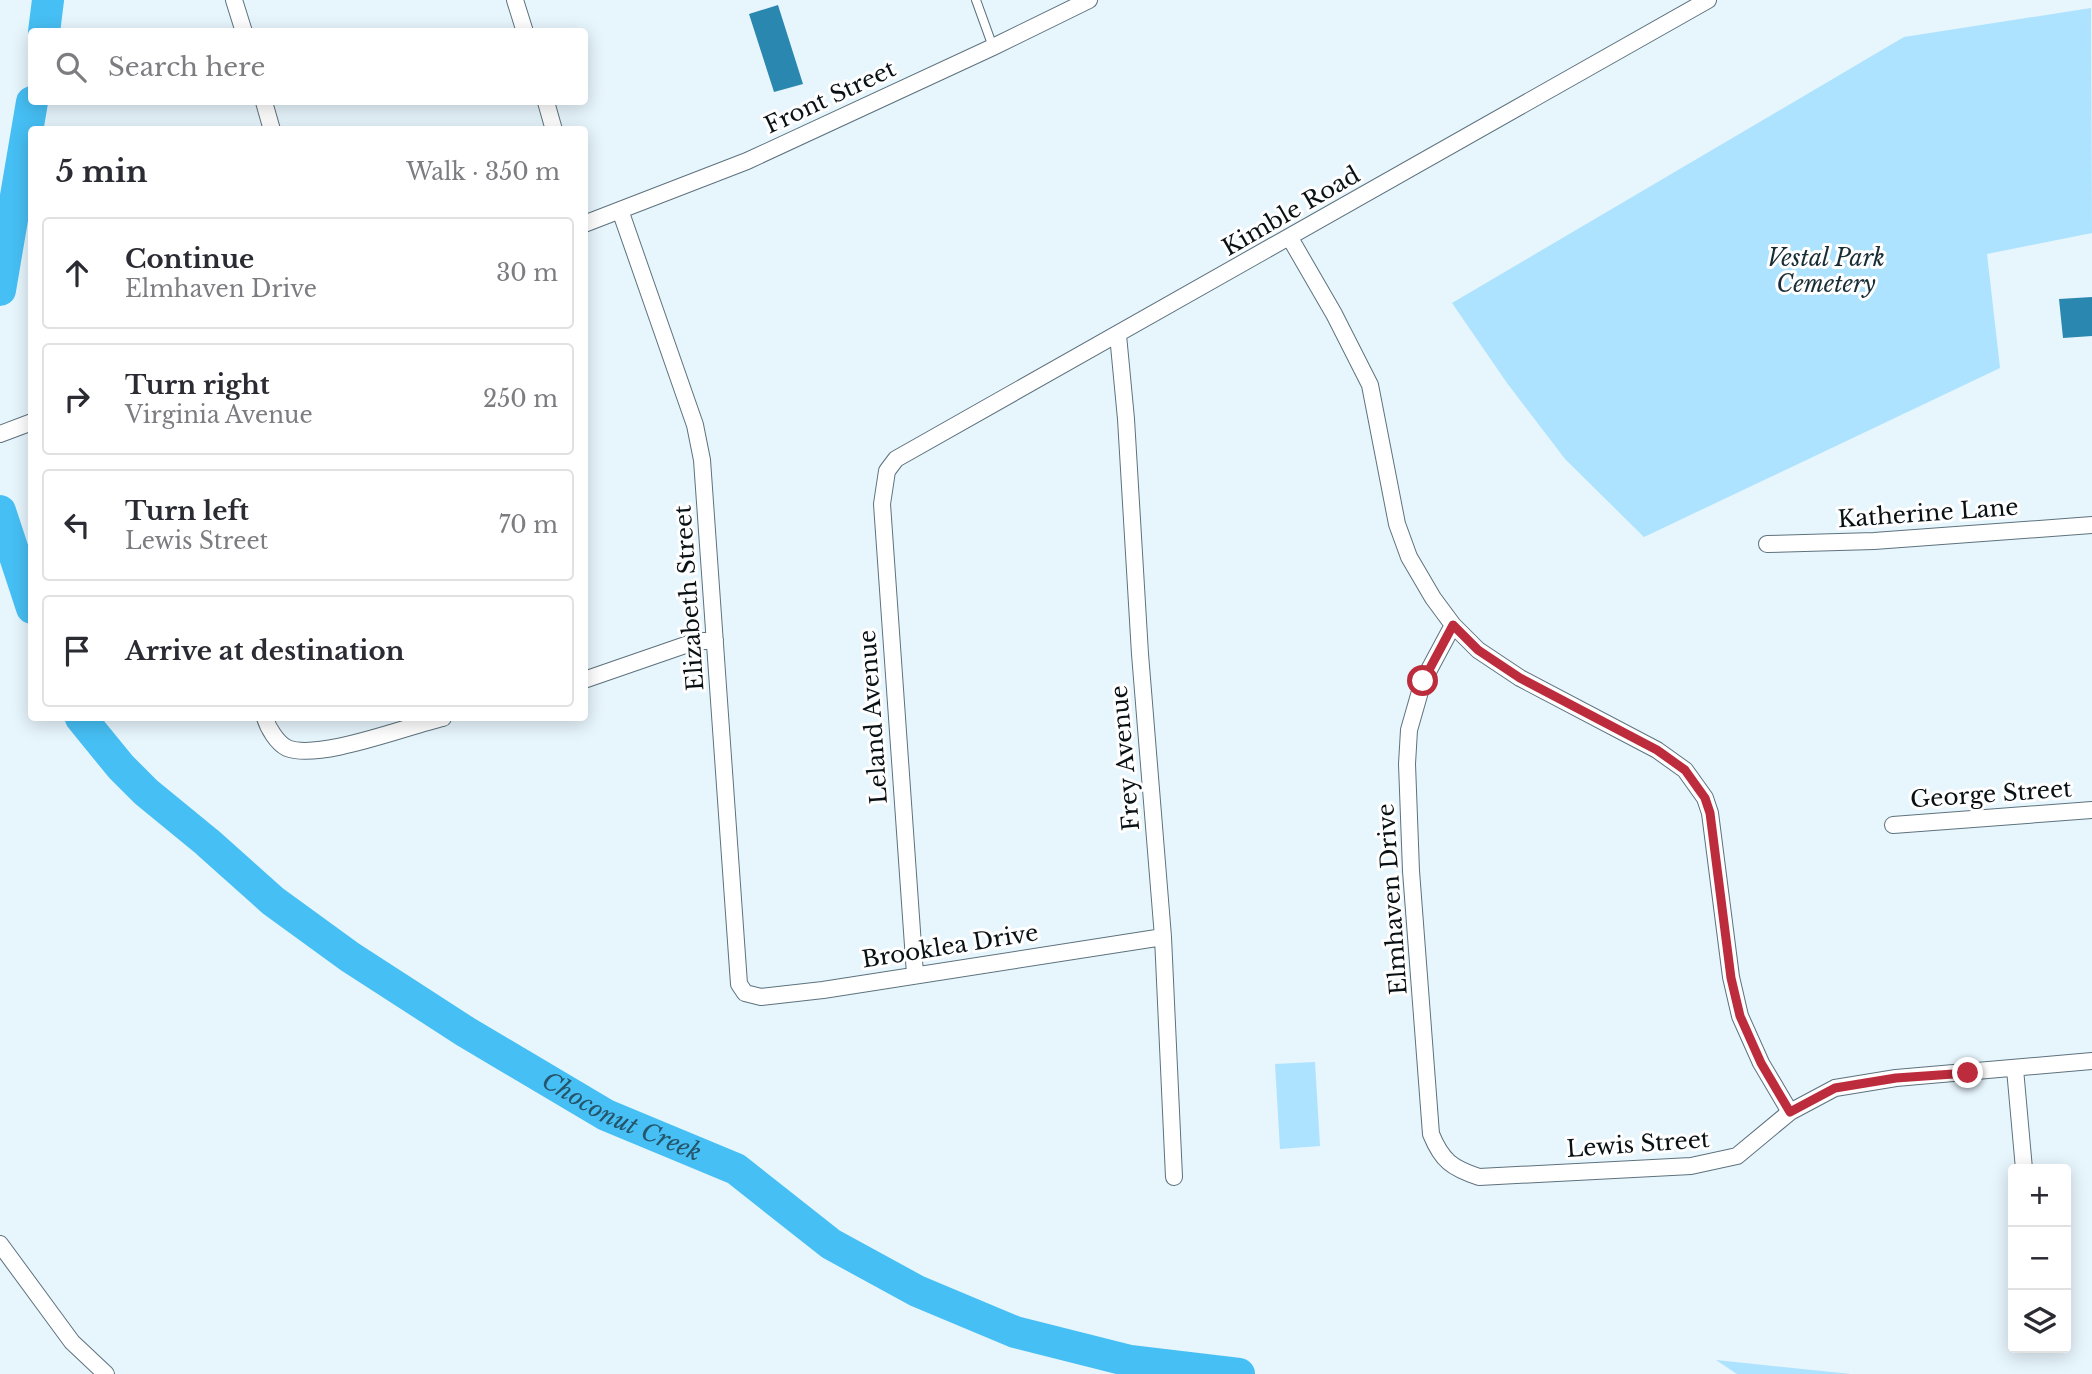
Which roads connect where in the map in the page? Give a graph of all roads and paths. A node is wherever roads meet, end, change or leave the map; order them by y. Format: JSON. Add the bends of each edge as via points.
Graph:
{"nodes":[{"id":1,"x":234,"y":0,"type":"edge"},
{"id":2,"x":515,"y":0,"type":"edge"},
{"id":3,"x":976,"y":0,"type":"edge"},
{"id":4,"x":1088,"y":0,"type":"edge"},
{"id":5,"x":1708,"y":0,"type":"edge"},
{"id":6,"x":243,"y":28,"type":"edge"},
{"id":7,"x":523,"y":28,"type":"edge"},
{"id":8,"x":993,"y":47,"type":"junction"},
{"id":9,"x":265,"y":105,"type":"edge"},
{"id":10,"x":547,"y":105,"type":"edge"},
{"id":11,"x":271,"y":126,"type":"edge"},
{"id":12,"x":553,"y":126,"type":"edge"},
{"id":13,"x":620,"y":210,"type":"junction"},
{"id":14,"x":588,"y":222,"type":"edge"},
{"id":15,"x":1290,"y":238,"type":"junction"},
{"id":16,"x":1118,"y":335,"type":"junction"},
{"id":17,"x":28,"y":424,"type":"edge"},
{"id":18,"x":0,"y":434,"type":"edge"},
{"id":19,"x":897,"y":460,"type":"joint"},
{"id":20,"x":2092,"y":525,"type":"edge"},
{"id":21,"x":1767,"y":544,"type":"dead end"},
{"id":22,"x":1453,"y":625,"type":"junction"},
{"id":23,"x":715,"y":640,"type":"junction"},
{"id":24,"x":588,"y":679,"type":"edge"},
{"id":25,"x":266,"y":721,"type":"edge"},
{"id":26,"x":432,"y":721,"type":"edge"},
{"id":27,"x":2092,"y":810,"type":"edge"},
{"id":28,"x":1893,"y":825,"type":"dead end"},
{"id":29,"x":1163,"y":937,"type":"junction"},
{"id":30,"x":915,"y":974,"type":"junction"},
{"id":31,"x":745,"y":993,"type":"joint"},
{"id":32,"x":2092,"y":1061,"type":"edge"},
{"id":33,"x":2015,"y":1069,"type":"junction"},
{"id":34,"x":1790,"y":1112,"type":"junction"},
{"id":35,"x":2024,"y":1164,"type":"edge"},
{"id":36,"x":1458,"y":1170,"type":"joint"},
{"id":37,"x":1174,"y":1177,"type":"dead end"},
{"id":38,"x":0,"y":1244,"type":"edge"},
{"id":39,"x":107,"y":1374,"type":"edge"}],
"edges":[{"from":1,"to":6,"type":"street"},
{"from":2,"to":7,"type":"street"},
{"from":3,"to":8,"type":"lane"},
{"from":4,"to":8,"type":"street","name":"Front Street"},
{"from":5,"to":15,"type":"street","name":"Kimble Road"},
{"from":8,"to":13,"type":"street","name":"Front Street","via":[[747,161]]},
{"from":9,"to":11,"type":"street"},
{"from":10,"to":12,"type":"street"},
{"from":13,"to":14,"type":"street","name":"Front Street"},
{"from":13,"to":23,"type":"street","name":"Elizabeth Street","via":[[695,425],[702,460]]},
{"from":15,"to":16,"type":"street","name":"Kimble Road"},
{"from":15,"to":22,"type":"street","via":[[1370,386],[1397,524],[1409,557]]},
{"from":16,"to":19,"type":"street","name":"Kimble Road"},
{"from":16,"to":29,"type":"street","name":"Frey Avenue"},
{"from":17,"to":18,"type":"street"},
{"from":19,"to":30,"type":"street","name":"Leland Avenue","via":[[887,471],[883,504]]},
{"from":20,"to":21,"type":"street","name":"Katherine Lane"},
{"from":22,"to":34,"type":"street","via":[[1478,650],[1520,678],[1657,750],[1685,770],[1705,798],[1740,1016]]},
{"from":22,"to":36,"type":"street","name":"Elmhaven Drive","via":[[1423,681],[1409,730],[1407,764],[1431,1133],[1439,1154]]},
{"from":23,"to":24,"type":"street","via":[[694,642]]},
{"from":23,"to":31,"type":"street","name":"Elizabeth Street","via":[[739,984]]},
{"from":25,"to":26,"type":"street","via":[[281,745],[300,751],[336,747]]},
{"from":27,"to":28,"type":"street","name":"George Street"},
{"from":29,"to":30,"type":"street","name":"Brooklea Drive"},
{"from":29,"to":37,"type":"street","name":"Frey Avenue"},
{"from":30,"to":31,"type":"street","name":"Brooklea Drive","via":[[761,997]]},
{"from":32,"to":33,"type":"street","name":"Lewis Street"},
{"from":33,"to":34,"type":"street","name":"Lewis Street","via":[[1896,1078],[1835,1088]]},
{"from":33,"to":35,"type":"street"},
{"from":34,"to":36,"type":"street","name":"Lewis Street","via":[[1737,1156],[1713,1163],[1479,1177]]},
{"from":38,"to":39,"type":"street","via":[[72,1342]]}]}
